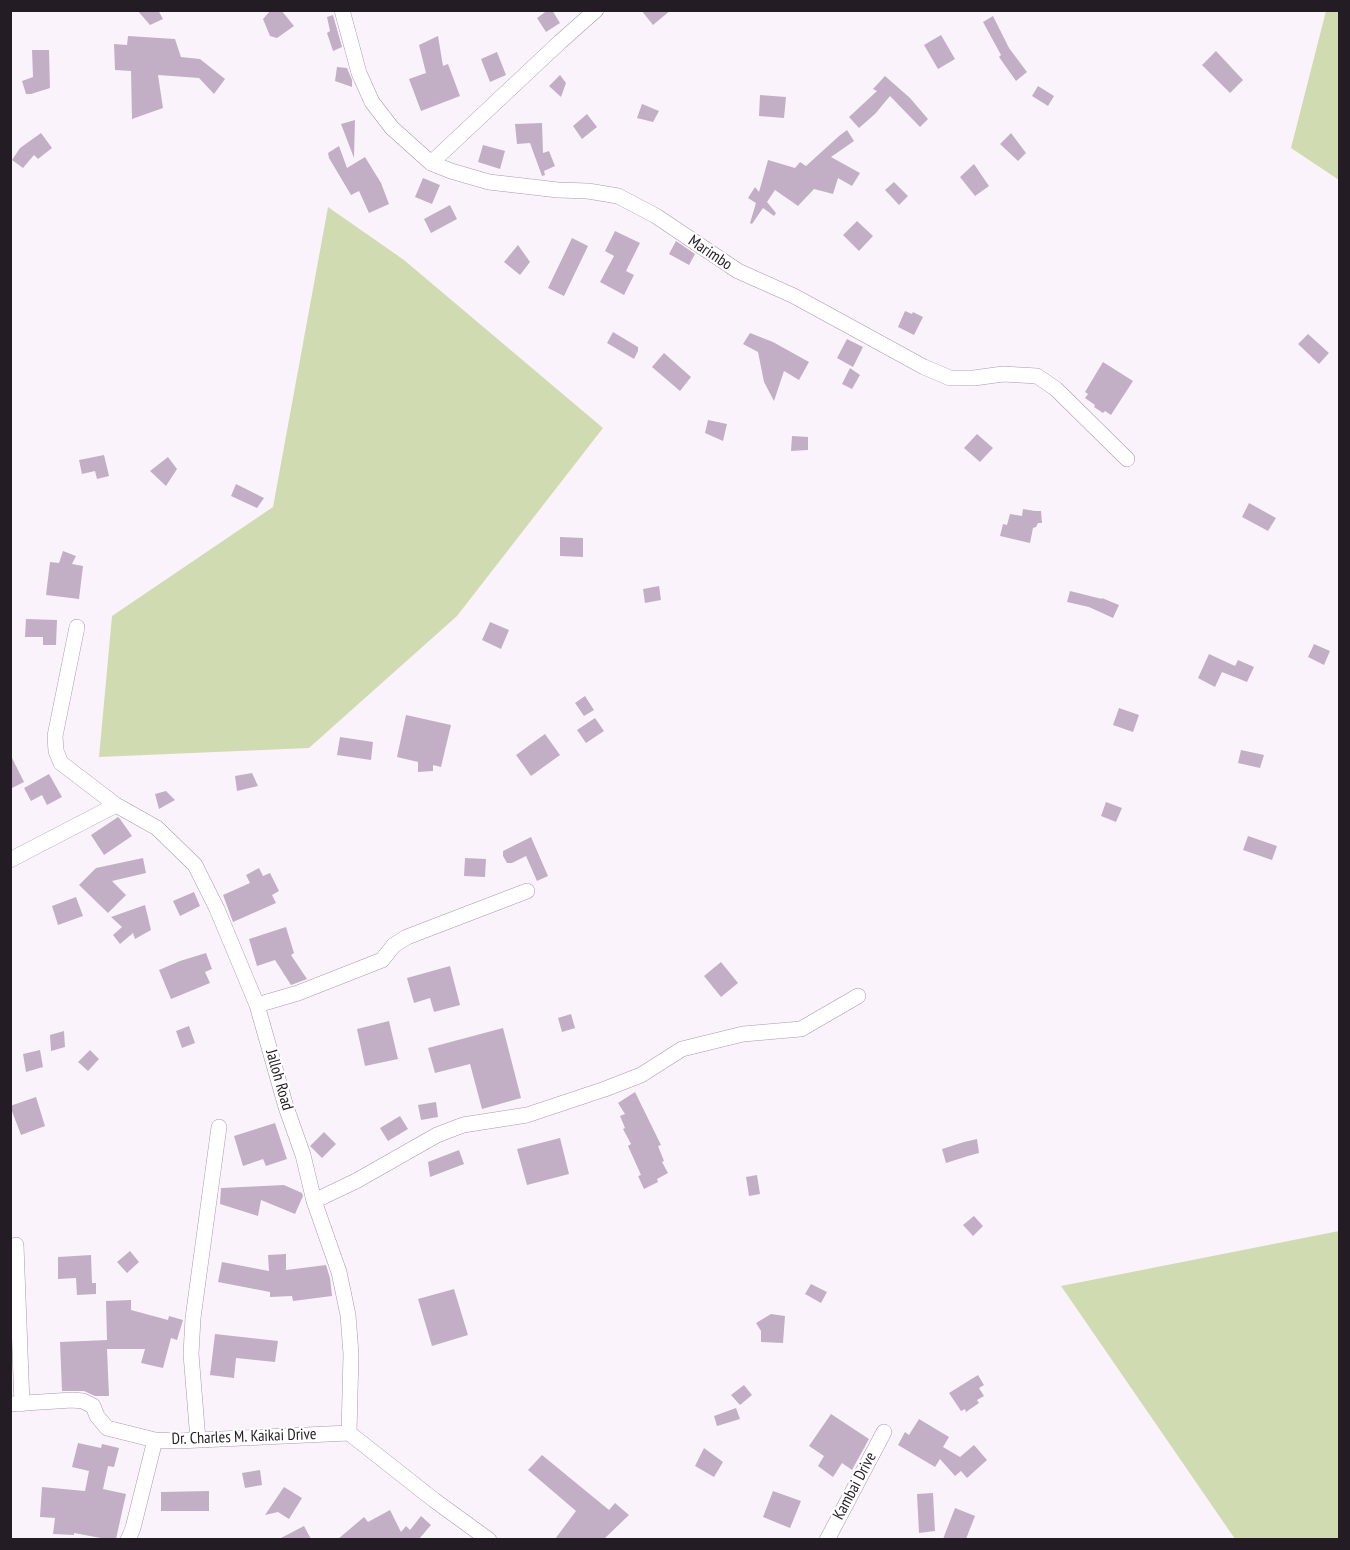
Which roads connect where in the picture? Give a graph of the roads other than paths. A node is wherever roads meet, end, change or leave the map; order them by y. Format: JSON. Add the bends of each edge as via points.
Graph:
{"nodes":[{"id":1,"x":342,"y":10,"type":"edge"},
{"id":2,"x":596,"y":10,"type":"edge"},
{"id":3,"x":431,"y":163,"type":"junction"},
{"id":4,"x":1127,"y":459,"type":"dead end"},
{"id":5,"x":77,"y":627,"type":"dead end"},
{"id":6,"x":116,"y":805,"type":"junction"},
{"id":7,"x":10,"y":860,"type":"edge"},
{"id":8,"x":527,"y":891,"type":"dead end"},
{"id":9,"x":858,"y":996,"type":"dead end"},
{"id":10,"x":257,"y":1005,"type":"junction"},
{"id":11,"x":219,"y":1127,"type":"dead end"},
{"id":12,"x":314,"y":1201,"type":"junction"},
{"id":13,"x":16,"y":1245,"type":"dead end"},
{"id":14,"x":16,"y":1404,"type":"edge"},
{"id":15,"x":884,"y":1432,"type":"dead end"},
{"id":16,"x":349,"y":1433,"type":"junction"},
{"id":17,"x":155,"y":1440,"type":"junction"},
{"id":18,"x":198,"y":1440,"type":"junction"},
{"id":19,"x":128,"y":1539,"type":"edge"},
{"id":20,"x":489,"y":1539,"type":"edge"},
{"id":21,"x":827,"y":1539,"type":"edge"}],
"edges":[{"from":1,"to":3,"type":"street","name":"Marimbo","via":[[359,73],[372,102],[392,128]]},
{"from":2,"to":3,"type":"street"},
{"from":3,"to":4,"type":"street","name":"Marimbo","via":[[489,182],[618,196],[656,216],[738,271],[794,296],[924,367],[950,378],[1037,376],[1056,389]]},
{"from":5,"to":6,"type":"street","name":"Jalloh Road","via":[[55,735],[56,751],[61,763]]},
{"from":6,"to":7,"type":"street"},
{"from":6,"to":10,"type":"street","name":"Jalloh Road","via":[[157,828],[195,865]]},
{"from":8,"to":10,"type":"street","via":[[407,937],[382,960]]},
{"from":9,"to":12,"type":"street","via":[[801,1029],[743,1035],[682,1049],[641,1075],[605,1089],[527,1115],[463,1125]]},
{"from":10,"to":12,"type":"street","name":"Jalloh Road"},
{"from":11,"to":18,"type":"street","via":[[193,1318],[191,1354]]},
{"from":12,"to":16,"type":"street","name":"Jalloh Road","via":[[339,1272],[348,1315]]},
{"from":13,"to":14,"type":"street"},
{"from":14,"to":17,"type":"street","name":"Dr. Charles M. Kaikai Drive","via":[[83,1401],[93,1406],[107,1428]]},
{"from":15,"to":21,"type":"street","name":"Kambai Drive"},
{"from":16,"to":18,"type":"street","name":"Dr. Charles M. Kaikai Drive"},
{"from":16,"to":20,"type":"street"},
{"from":17,"to":18,"type":"street","name":"Dr. Charles M. Kaikai Drive"},
{"from":17,"to":19,"type":"street"}]}
